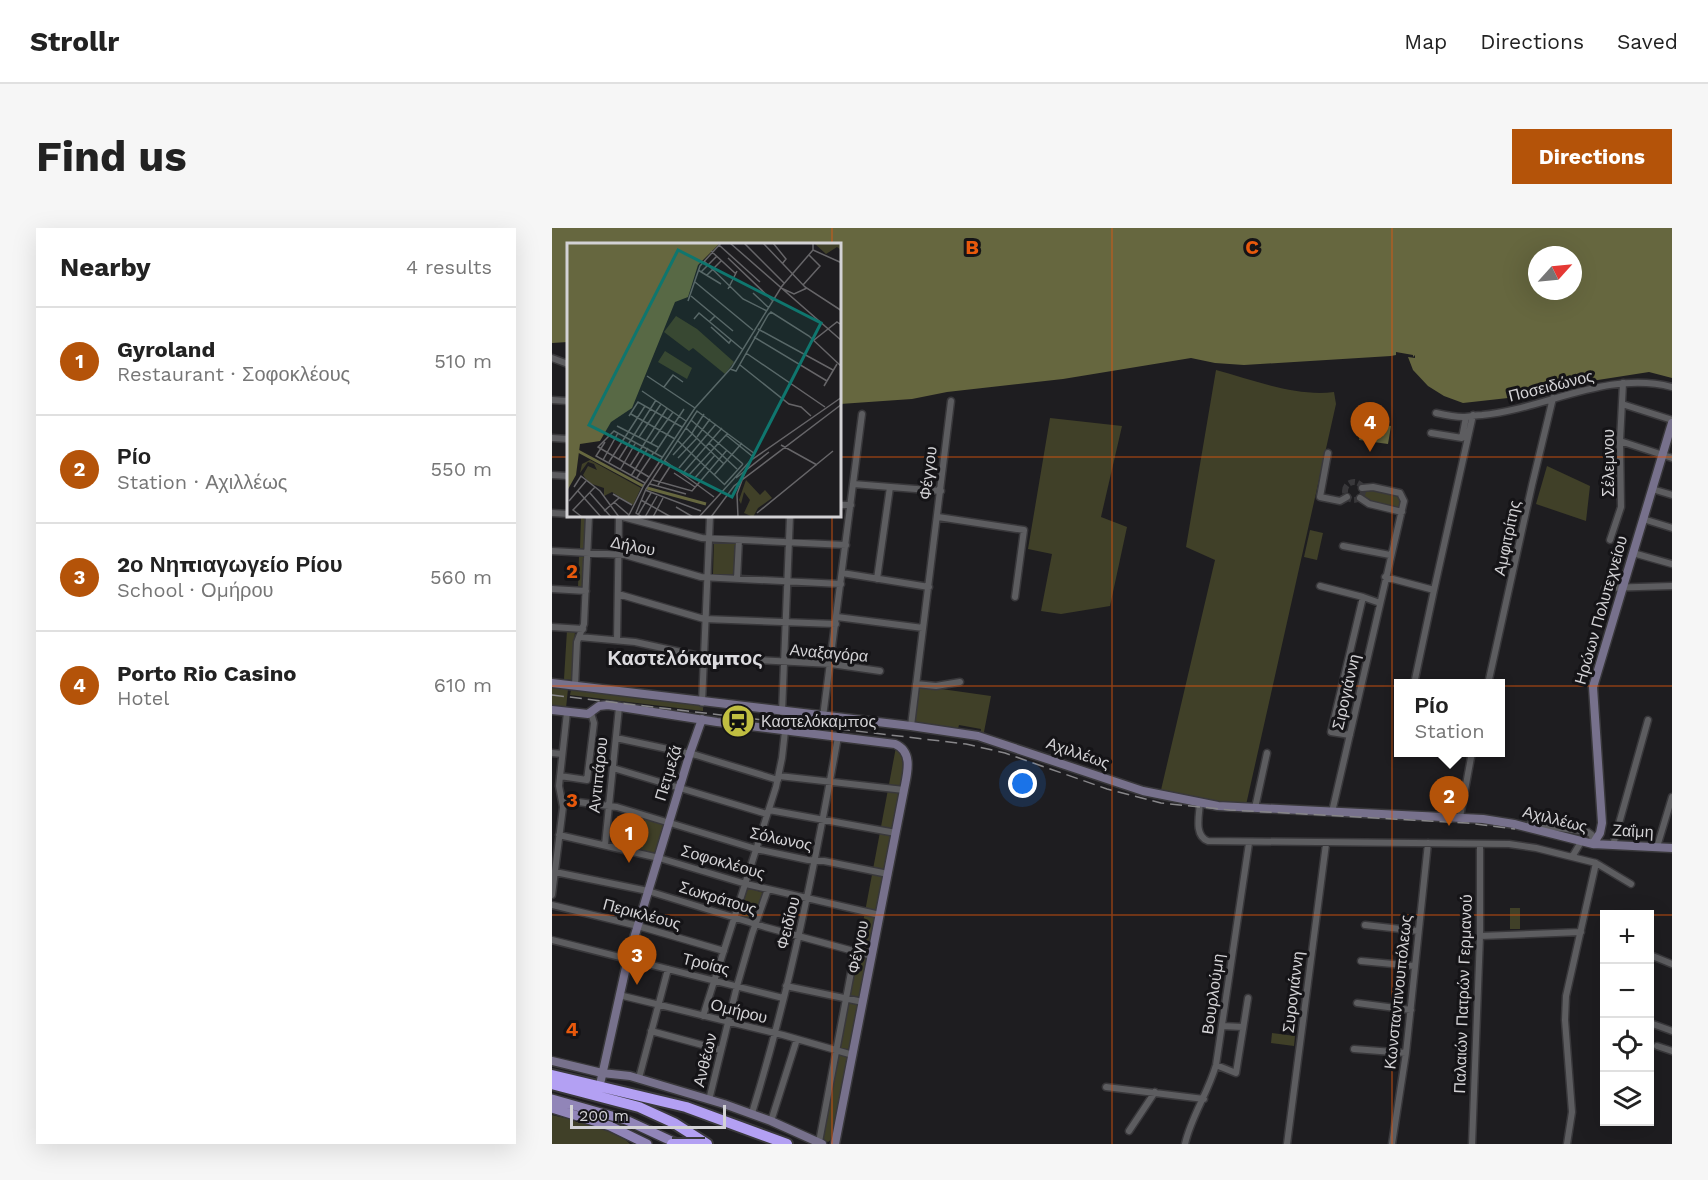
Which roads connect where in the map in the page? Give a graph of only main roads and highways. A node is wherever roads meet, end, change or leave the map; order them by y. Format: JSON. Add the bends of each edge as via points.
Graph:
{"nodes":[{"id":1,"x":552,"y":1075,"type":"edge"},
{"id":2,"x":552,"y":1084,"type":"edge"},
{"id":3,"x":598,"y":1095,"type":"junction"},
{"id":4,"x":552,"y":1099,"type":"edge"},
{"id":5,"x":552,"y":1108,"type":"edge"},
{"id":6,"x":647,"y":1144,"type":"edge"},
{"id":7,"x":672,"y":1144,"type":"edge"},
{"id":8,"x":678,"y":1144,"type":"edge"},
{"id":9,"x":706,"y":1144,"type":"edge"},
{"id":10,"x":787,"y":1144,"type":"edge"}],
"edges":[{"from":1,"to":3,"type":"highway"},
{"from":2,"to":3,"type":"highway"},
{"from":3,"to":4,"type":"main road"},
{"from":3,"to":5,"type":"main road"},
{"from":3,"to":6,"type":"main road","via":[[626,1133]]},
{"from":3,"to":8,"type":"main road","via":[[633,1123]]},
{"from":3,"to":9,"type":"highway","via":[[660,1116]]},
{"from":3,"to":10,"type":"highway","via":[[698,1110]]},
{"from":7,"to":9,"type":"highway","bridge":true}]}
